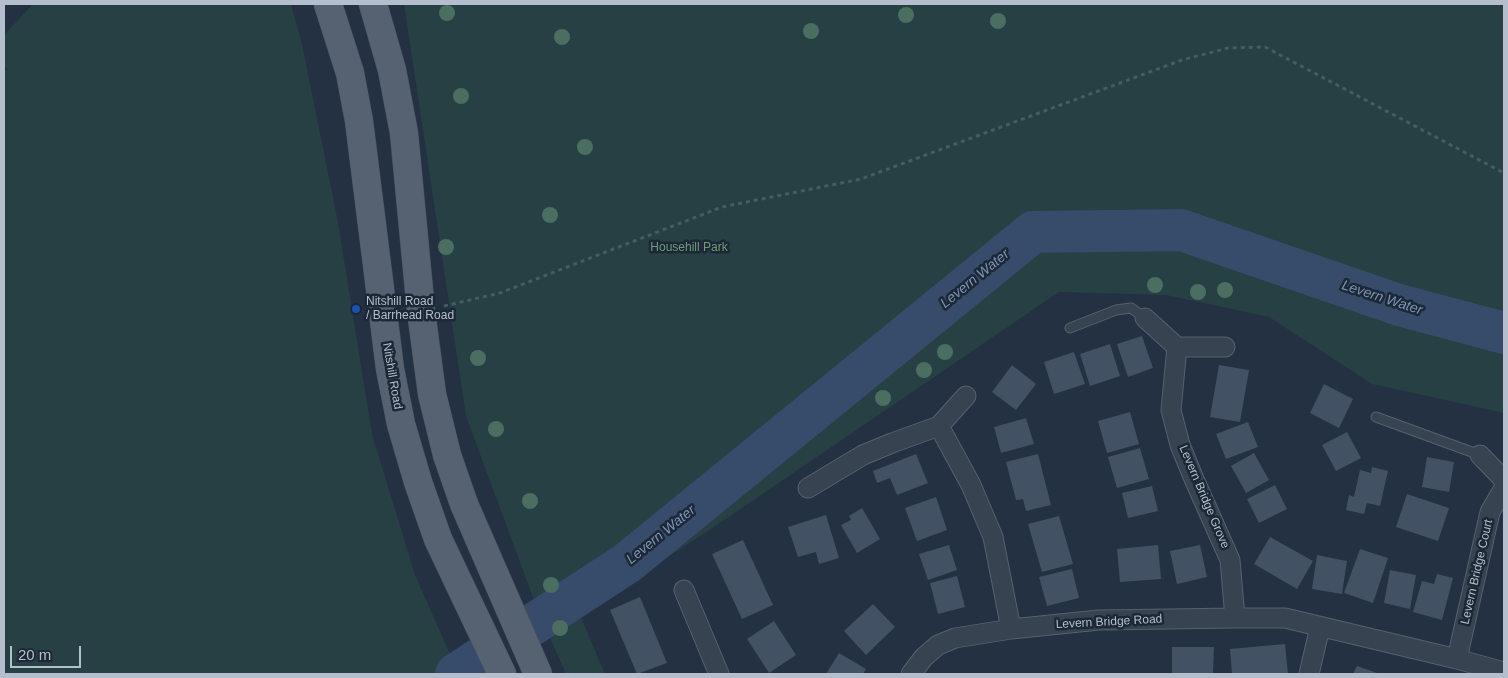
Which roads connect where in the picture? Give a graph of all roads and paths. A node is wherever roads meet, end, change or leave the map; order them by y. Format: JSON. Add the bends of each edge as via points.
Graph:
{"nodes":[{"id":1,"x":328,"y":4,"type":"edge"},
{"id":2,"x":373,"y":4,"type":"edge"},
{"id":3,"x":1504,"y":173,"type":"edge"},
{"id":4,"x":421,"y":311,"type":"junction"},
{"id":5,"x":1145,"y":318,"type":"joint"},
{"id":6,"x":1070,"y":328,"type":"dead end"},
{"id":7,"x":1225,"y":346,"type":"dead end"},
{"id":8,"x":1177,"y":348,"type":"junction"},
{"id":9,"x":966,"y":396,"type":"dead end"},
{"id":10,"x":1376,"y":417,"type":"dead end"},
{"id":11,"x":939,"y":426,"type":"junction"},
{"id":12,"x":1480,"y":455,"type":"joint"},
{"id":13,"x":1504,"y":480,"type":"edge"},
{"id":14,"x":808,"y":488,"type":"dead end"},
{"id":15,"x":1504,"y":488,"type":"edge"},
{"id":16,"x":472,"y":526,"type":"junction"},
{"id":17,"x":438,"y":539,"type":"junction"},
{"id":18,"x":684,"y":590,"type":"dead end"},
{"id":19,"x":1235,"y":618,"type":"junction"},
{"id":20,"x":1320,"y":627,"type":"junction"},
{"id":21,"x":1011,"y":629,"type":"junction"},
{"id":22,"x":1457,"y":659,"type":"junction"},
{"id":23,"x":1504,"y":672,"type":"edge"},
{"id":24,"x":502,"y":674,"type":"edge"},
{"id":25,"x":538,"y":674,"type":"edge"},
{"id":26,"x":719,"y":674,"type":"edge"},
{"id":27,"x":911,"y":674,"type":"edge"},
{"id":28,"x":1309,"y":674,"type":"edge"}],
"edges":[{"from":1,"to":17,"type":"main road","name":"Nitshill Road","via":[[350,73],[359,121],[381,308],[401,424]]},
{"from":2,"to":4,"type":"main road","via":[[392,70],[404,133]]},
{"from":3,"to":4,"type":"path","via":[[1265,47],[1228,48],[1182,60],[861,179],[722,207],[500,293]]},
{"from":4,"to":16,"type":"main road","via":[[432,394],[447,455]]},
{"from":5,"to":6,"type":"lane","via":[[1131,308],[1116,310]]},
{"from":5,"to":8,"type":"street"},
{"from":7,"to":8,"type":"street"},
{"from":8,"to":19,"type":"street","name":"Levern Bridge Grove","via":[[1171,410],[1180,445],[1230,560]]},
{"from":9,"to":11,"type":"street"},
{"from":10,"to":12,"type":"lane"},
{"from":11,"to":14,"type":"street","via":[[863,456]]},
{"from":11,"to":21,"type":"street","via":[[971,485],[993,537]]},
{"from":12,"to":13,"type":"street"},
{"from":15,"to":22,"type":"street","name":"Levern Bridge Court","via":[[1490,512]]},
{"from":16,"to":17,"type":"main road"},
{"from":16,"to":25,"type":"main road"},
{"from":17,"to":24,"type":"main road","name":"Nitshill Road"},
{"from":18,"to":26,"type":"street"},
{"from":19,"to":20,"type":"street","name":"Levern Bridge Road","via":[[1285,618]]},
{"from":19,"to":21,"type":"street","name":"Levern Bridge Road","via":[[1099,620]]},
{"from":20,"to":22,"type":"street","name":"Levern Bridge Road"},
{"from":20,"to":28,"type":"street"},
{"from":21,"to":27,"type":"street","name":"Levern Bridge Road","via":[[955,638],[938,645]]},
{"from":22,"to":23,"type":"street","name":"Levern Bridge Road"}]}
